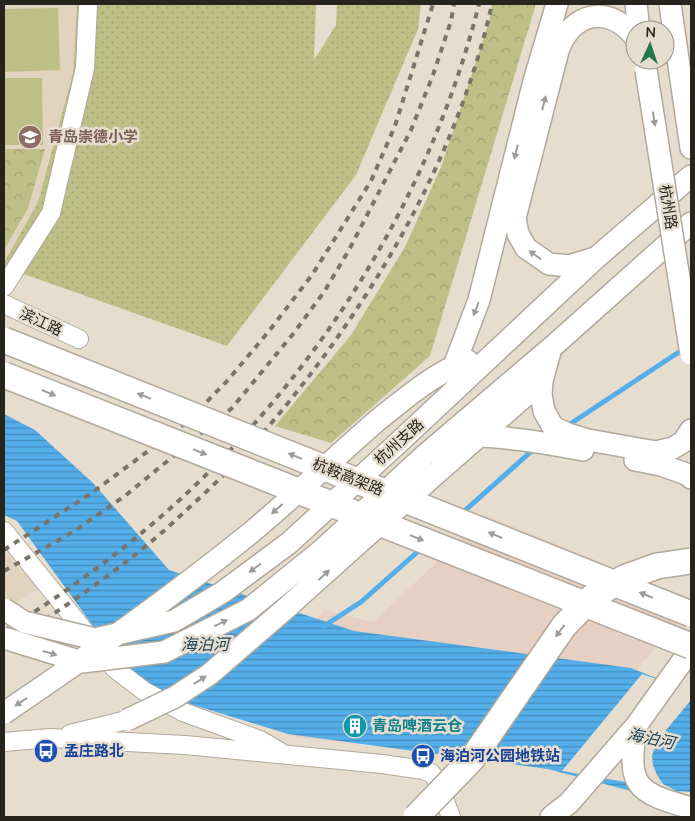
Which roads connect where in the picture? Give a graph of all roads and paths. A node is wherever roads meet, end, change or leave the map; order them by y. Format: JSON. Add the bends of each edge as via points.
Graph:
{"nodes":[{"id":1,"x":88,"y":4,"type":"edge"},
{"id":2,"x":557,"y":4,"type":"edge"},
{"id":3,"x":636,"y":4,"type":"edge"},
{"id":4,"x":670,"y":4,"type":"edge"},
{"id":5,"x":638,"y":20,"type":"edge"},
{"id":6,"x":625,"y":26,"type":"edge"},
{"id":7,"x":646,"y":70,"type":"edge"},
{"id":8,"x":691,"y":148,"type":"edge"},
{"id":9,"x":684,"y":182,"type":"edge"},
{"id":10,"x":688,"y":226,"type":"edge"},
{"id":11,"x":597,"y":257,"type":"junction"},
{"id":12,"x":4,"y":287,"type":"edge"},
{"id":13,"x":4,"y":304,"type":"edge"},
{"id":14,"x":79,"y":339,"type":"dead end"},
{"id":15,"x":4,"y":340,"type":"edge"},
{"id":16,"x":551,"y":348,"type":"junction"},
{"id":17,"x":496,"y":352,"type":"junction"},
{"id":18,"x":691,"y":354,"type":"edge"},
{"id":19,"x":454,"y":366,"type":"junction"},
{"id":20,"x":4,"y":375,"type":"edge"},
{"id":21,"x":542,"y":381,"type":"junction"},
{"id":22,"x":691,"y":430,"type":"edge"},
{"id":23,"x":477,"y":436,"type":"junction"},
{"id":24,"x":583,"y":444,"type":"junction"},
{"id":25,"x":691,"y":478,"type":"edge"},
{"id":26,"x":4,"y":531,"type":"edge"},
{"id":27,"x":691,"y":561,"type":"edge"},
{"id":28,"x":4,"y":609,"type":"edge"},
{"id":29,"x":691,"y":614,"type":"edge"},
{"id":30,"x":4,"y":638,"type":"edge"},
{"id":31,"x":691,"y":647,"type":"edge"},
{"id":32,"x":4,"y":713,"type":"edge"},
{"id":33,"x":127,"y":720,"type":"joint"},
{"id":34,"x":636,"y":726,"type":"junction"},
{"id":35,"x":50,"y":738,"type":"junction"},
{"id":36,"x":4,"y":742,"type":"edge"},
{"id":37,"x":286,"y":755,"type":"junction"},
{"id":38,"x":691,"y":809,"type":"edge"},
{"id":39,"x":416,"y":817,"type":"edge"},
{"id":40,"x":451,"y":817,"type":"edge"},
{"id":41,"x":551,"y":817,"type":"edge"},
{"id":42,"x":674,"y":817,"type":"edge"}],
"edges":[{"from":1,"to":12,"type":"street","via":[[85,68],[51,212]]},
{"from":2,"to":19,"type":"main road","one_way":true,"via":[[534,81],[479,300]]},
{"from":3,"to":5,"type":"main road"},
{"from":4,"to":8,"type":"main road"},
{"from":11,"to":6,"type":"main road","one_way":true,"via":[[569,266],[549,264],[526,248],[518,234],[515,218],[558,51],[566,33],[584,19],[606,17]]},
{"from":7,"to":18,"type":"main road","name":"杭州路","one_way":true,"bridge":true},
{"from":9,"to":11,"type":"main road","name":"杭州支路"},
{"from":10,"to":16,"type":"main road","name":"杭州支路"},
{"from":11,"to":17,"type":"main road","name":"杭州支路"},
{"from":13,"to":14,"type":"street","name":"滨江路"},
{"from":29,"to":15,"type":"highway","name":"杭鞍高架路","one_way":true,"bridge":true},
{"from":16,"to":21,"type":"main road"},
{"from":30,"to":16,"type":"main road","name":"杭州支路","one_way":true,"bridge":true,"via":[[82,662],[164,652],[248,610],[322,550],[424,456]]},
{"from":17,"to":19,"type":"main road"},
{"from":17,"to":28,"type":"main road","name":"杭州支路","one_way":true,"bridge":true,"via":[[289,543],[223,592],[174,621],[94,639],[24,622]]},
{"from":19,"to":32,"type":"main road","one_way":true,"bridge":true,"via":[[379,419],[249,534],[167,598]]},
{"from":20,"to":31,"type":"highway","name":"杭鞍高架路","one_way":true,"bridge":true},
{"from":21,"to":23,"type":"main road"},
{"from":21,"to":24,"type":"main road","via":[[544,411],[553,427]]},
{"from":22,"to":24,"type":"main road","via":[[683,442],[656,452]]},
{"from":23,"to":24,"type":"main road"},
{"from":33,"to":23,"type":"main road","one_way":true,"bridge":true,"via":[[174,697],[210,674]]},
{"from":24,"to":25,"type":"main road","via":[[661,465]]},
{"from":26,"to":37,"type":"street","via":[[114,668],[144,691],[183,712],[260,740]]},
{"from":27,"to":39,"type":"highway","one_way":true,"bridge":true,"via":[[657,566],[624,578],[591,598],[564,626],[472,759]]},
{"from":31,"to":34,"type":"main road"},
{"from":33,"to":35,"type":"street"},
{"from":34,"to":38,"type":"main road","via":[[635,779],[648,793]]},
{"from":34,"to":41,"type":"main road","via":[[570,803]]},
{"from":35,"to":36,"type":"street"},
{"from":35,"to":37,"type":"street","via":[[186,745]]},
{"from":37,"to":40,"type":"street","via":[[431,773],[437,780]]},
{"from":38,"to":42,"type":"main road"}]}
